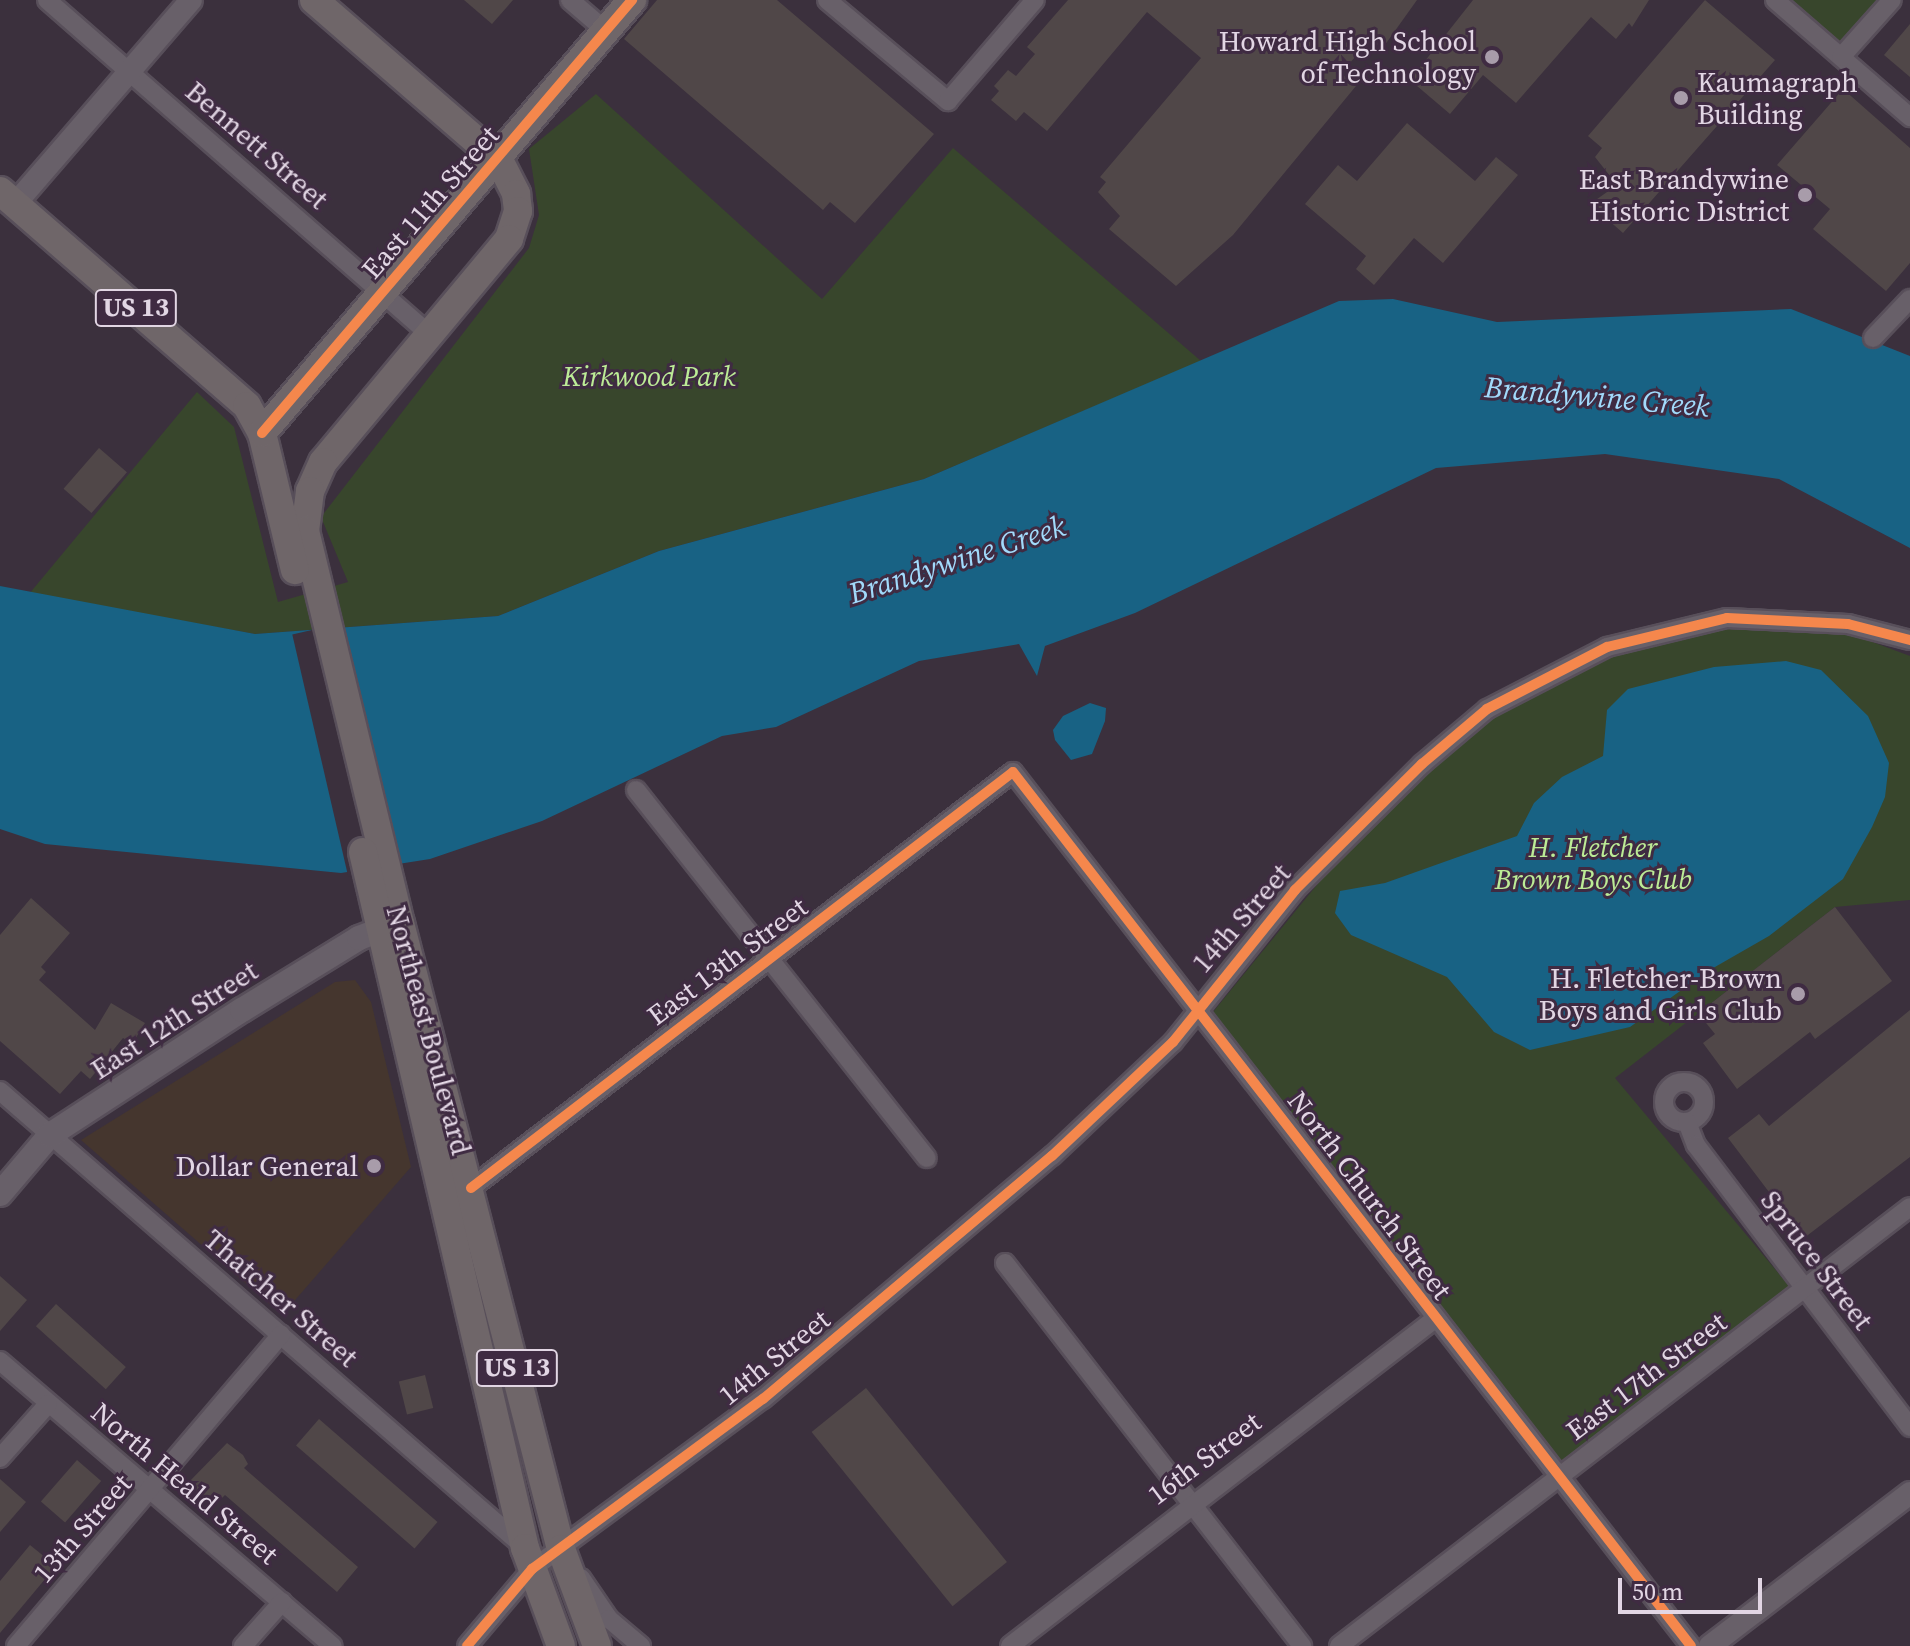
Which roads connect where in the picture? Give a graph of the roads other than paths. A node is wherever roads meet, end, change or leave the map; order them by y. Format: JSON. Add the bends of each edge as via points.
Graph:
{"nodes":[{"id":1,"x":47,"y":0,"type":"edge"},
{"id":2,"x":191,"y":0,"type":"edge"},
{"id":3,"x":314,"y":0,"type":"edge"},
{"id":4,"x":570,"y":0,"type":"edge"},
{"id":5,"x":632,"y":0,"type":"edge"},
{"id":6,"x":827,"y":0,"type":"edge"},
{"id":7,"x":1035,"y":0,"type":"edge"},
{"id":8,"x":1775,"y":0,"type":"edge"},
{"id":9,"x":1892,"y":0,"type":"edge"},
{"id":10,"x":605,"y":30,"type":"junction"},
{"id":11,"x":1841,"y":57,"type":"junction"},
{"id":12,"x":130,"y":72,"type":"junction"},
{"id":13,"x":1910,"y":117,"type":"edge"},
{"id":14,"x":499,"y":160,"type":"junction"},
{"id":15,"x":8,"y":197,"type":"edge"},
{"id":16,"x":384,"y":292,"type":"junction"},
{"id":17,"x":1905,"y":306,"type":"edge"},
{"id":18,"x":429,"y":334,"type":"junction"},
{"id":19,"x":1873,"y":338,"type":"dead end"},
{"id":20,"x":262,"y":433,"type":"junction"},
{"id":21,"x":311,"y":598,"type":"junction"},
{"id":22,"x":1910,"y":640,"type":"edge"},
{"id":23,"x":1013,"y":772,"type":"joint"},
{"id":24,"x":636,"y":790,"type":"dead end"},
{"id":25,"x":389,"y":926,"type":"junction"},
{"id":26,"x":769,"y":959,"type":"junction"},
{"id":27,"x":1196,"y":1008,"type":"junction"},
{"id":28,"x":0,"y":1091,"type":"edge"},
{"id":29,"x":1687,"y":1122,"type":"dead end"},
{"id":30,"x":50,"y":1135,"type":"junction"},
{"id":31,"x":927,"y":1158,"type":"dead end"},
{"id":32,"x":471,"y":1188,"type":"junction"},
{"id":33,"x":0,"y":1194,"type":"edge"},
{"id":34,"x":1910,"y":1207,"type":"edge"},
{"id":35,"x":1005,"y":1263,"type":"dead end"},
{"id":36,"x":1803,"y":1291,"type":"junction"},
{"id":37,"x":1435,"y":1319,"type":"junction"},
{"id":38,"x":281,"y":1335,"type":"junction"},
{"id":39,"x":0,"y":1361,"type":"edge"},
{"id":40,"x":48,"y":1404,"type":"junction"},
{"id":41,"x":1910,"y":1427,"type":"edge"},
{"id":42,"x":0,"y":1458,"type":"edge"},
{"id":43,"x":1559,"y":1478,"type":"junction"},
{"id":44,"x":153,"y":1489,"type":"junction"},
{"id":45,"x":1910,"y":1493,"type":"edge"},
{"id":46,"x":1193,"y":1501,"type":"junction"},
{"id":47,"x":572,"y":1542,"type":"junction"},
{"id":48,"x":529,"y":1559,"type":"junction"},
{"id":49,"x":282,"y":1602,"type":"junction"},
{"id":50,"x":16,"y":1646,"type":"edge"},
{"id":51,"x":243,"y":1646,"type":"edge"},
{"id":52,"x":333,"y":1646,"type":"edge"},
{"id":53,"x":467,"y":1646,"type":"edge"},
{"id":54,"x":561,"y":1646,"type":"edge"},
{"id":55,"x":597,"y":1646,"type":"edge"},
{"id":56,"x":641,"y":1646,"type":"edge"},
{"id":57,"x":1010,"y":1646,"type":"edge"},
{"id":58,"x":1302,"y":1646,"type":"edge"},
{"id":59,"x":1339,"y":1646,"type":"edge"},
{"id":60,"x":1691,"y":1646,"type":"edge"},
{"id":61,"x":1710,"y":1646,"type":"edge"}],
"edges":[{"from":1,"to":12,"type":"street","name":"Bennett Street"},
{"from":2,"to":12,"type":"street"},
{"from":3,"to":14,"type":"main road","number":"US 13"},
{"from":4,"to":10,"type":"street"},
{"from":5,"to":10,"type":"main road","name":"East 11th Street"},
{"from":6,"to":7,"type":"street","via":[[948,101]]},
{"from":8,"to":11,"type":"street"},
{"from":9,"to":11,"type":"street"},
{"from":10,"to":14,"type":"main road","name":"East 11th Street"},
{"from":11,"to":13,"type":"street"},
{"from":12,"to":15,"type":"street"},
{"from":12,"to":16,"type":"street","name":"Bennett Street"},
{"from":14,"to":16,"type":"main road","name":"East 11th Street"},
{"from":14,"to":18,"type":"main road","number":"US 13","via":[[516,194],[518,211],[509,239]]},
{"from":15,"to":20,"type":"main road","number":"US 13","via":[[233,392]]},
{"from":16,"to":18,"type":"street","name":"Bennett Street"},
{"from":16,"to":20,"type":"main road","name":"East 11th Street"},
{"from":17,"to":19,"type":"street"},
{"from":18,"to":21,"type":"main road","number":"US 13","via":[[338,440],[318,472],[305,512]]},
{"from":20,"to":21,"type":"main road","number":"US 13"},
{"from":21,"to":25,"type":"main road","name":"Northeast Boulevard","number":"US 13"},
{"from":22,"to":27,"type":"street","name":"14th Street","via":[[1848,624],[1727,618],[1607,647],[1555,672],[1487,709],[1422,764],[1295,890]]},
{"from":23,"to":26,"type":"street","name":"East 13th Street"},
{"from":23,"to":27,"type":"street","name":"North Church Street"},
{"from":24,"to":26,"type":"street"},
{"from":25,"to":30,"type":"main road","name":"East 12th Street","via":[[242,1010]]},
{"from":25,"to":32,"type":"main road","name":"Northeast Boulevard","number":"US 13"},
{"from":25,"to":48,"type":"main road","name":"Northeast Boulevard","number":"US 13"},
{"from":26,"to":31,"type":"street"},
{"from":26,"to":32,"type":"street","name":"East 13th Street"},
{"from":27,"to":37,"type":"street","name":"North Church Street"},
{"from":27,"to":47,"type":"street","name":"14th Street","via":[[1173,1042],[1052,1156],[763,1399]]},
{"from":28,"to":30,"type":"street","name":"Thatcher Street"},
{"from":29,"to":36,"type":"street","name":"Spruce Street","via":[[1696,1145]]},
{"from":30,"to":33,"type":"main road","name":"East 12th Street"},
{"from":30,"to":38,"type":"street","name":"Thatcher Street"},
{"from":32,"to":47,"type":"main road","name":"Northeast Boulevard","number":"US 13"},
{"from":34,"to":36,"type":"street","name":"East 17th Street"},
{"from":35,"to":46,"type":"street"},
{"from":36,"to":41,"type":"street","name":"Spruce Street"},
{"from":36,"to":43,"type":"street","name":"East 17th Street"},
{"from":37,"to":43,"type":"street","name":"North Church Street"},
{"from":37,"to":46,"type":"street","name":"16th Street"},
{"from":38,"to":44,"type":"street","name":"13th Street"},
{"from":38,"to":48,"type":"street","name":"Thatcher Street"},
{"from":39,"to":40,"type":"street","name":"North Heald Street"},
{"from":40,"to":42,"type":"street"},
{"from":40,"to":44,"type":"street","name":"North Heald Street"},
{"from":43,"to":59,"type":"street","name":"East 17th Street"},
{"from":43,"to":60,"type":"street","name":"North Church Street"},
{"from":44,"to":49,"type":"street","name":"North Heald Street"},
{"from":44,"to":50,"type":"street","name":"13th Street"},
{"from":45,"to":61,"type":"street"},
{"from":46,"to":57,"type":"street","name":"16th Street"},
{"from":46,"to":58,"type":"street"},
{"from":47,"to":48,"type":"street","name":"14th Street"},
{"from":47,"to":55,"type":"main road","name":"Northeast Boulevard","number":"US 13"},
{"from":47,"to":56,"type":"street","via":[[609,1619]]},
{"from":48,"to":53,"type":"street","name":"14th Street"},
{"from":48,"to":54,"type":"main road","name":"Northeast Boulevard","number":"US 13"},
{"from":49,"to":51,"type":"street"},
{"from":49,"to":52,"type":"street","name":"North Heald Street"}]}
